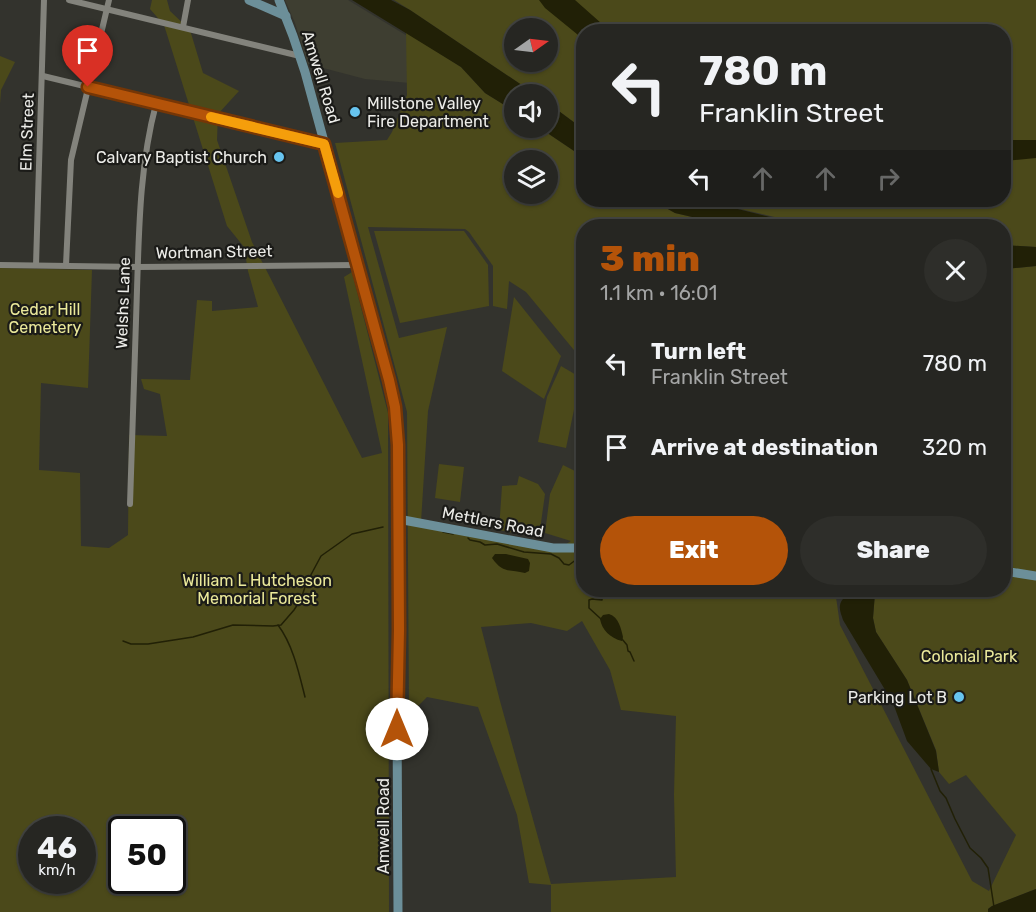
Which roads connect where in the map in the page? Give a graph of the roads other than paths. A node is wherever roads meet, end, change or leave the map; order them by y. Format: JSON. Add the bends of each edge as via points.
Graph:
{"nodes":[{"id":1,"x":44,"y":0,"type":"edge"},
{"id":2,"x":69,"y":0,"type":"edge"},
{"id":3,"x":109,"y":0,"type":"edge"},
{"id":4,"x":188,"y":0,"type":"edge"},
{"id":5,"x":279,"y":0,"type":"edge"},
{"id":6,"x":254,"y":1,"type":"edge"},
{"id":7,"x":106,"y":9,"type":"junction"},
{"id":8,"x":286,"y":16,"type":"junction"},
{"id":9,"x":183,"y":27,"type":"junction"},
{"id":10,"x":300,"y":56,"type":"junction"},
{"id":11,"x":43,"y":76,"type":"junction"},
{"id":12,"x":88,"y":87,"type":"junction"},
{"id":13,"x":156,"y":104,"type":"junction"},
{"id":14,"x":324,"y":144,"type":"junction"},
{"id":15,"x":0,"y":265,"type":"edge"},
{"id":16,"x":36,"y":265,"type":"junction"},
{"id":17,"x":357,"y":265,"type":"junction"},
{"id":18,"x":66,"y":266,"type":"junction"},
{"id":19,"x":138,"y":267,"type":"junction"},
{"id":20,"x":130,"y":504,"type":"dead end"},
{"id":21,"x":398,"y":519,"type":"junction"},
{"id":22,"x":576,"y":548,"type":"edge"},
{"id":23,"x":1011,"y":572,"type":"edge"},
{"id":24,"x":1036,"y":576,"type":"edge"},
{"id":25,"x":398,"y":912,"type":"edge"}],
"edges":[{"from":1,"to":11,"type":"street","name":"Elm Street"},
{"from":2,"to":7,"type":"street"},
{"from":3,"to":7,"type":"street"},
{"from":4,"to":9,"type":"street"},
{"from":5,"to":8,"type":"main road","name":"Amwell Road"},
{"from":6,"to":8,"type":"main road"},
{"from":7,"to":9,"type":"street"},
{"from":7,"to":12,"type":"street"},
{"from":8,"to":10,"type":"main road","name":"Amwell Road"},
{"from":9,"to":10,"type":"street"},
{"from":10,"to":14,"type":"main road","name":"Amwell Road"},
{"from":11,"to":12,"type":"street"},
{"from":11,"to":16,"type":"street","name":"Elm Street"},
{"from":12,"to":13,"type":"street"},
{"from":12,"to":18,"type":"street","via":[[70,168]]},
{"from":13,"to":14,"type":"street"},
{"from":13,"to":19,"type":"street","name":"Welshs Lane","via":[[144,162]]},
{"from":14,"to":17,"type":"main road","name":"Amwell Road"},
{"from":15,"to":16,"type":"street","name":"Wortman Street"},
{"from":16,"to":18,"type":"street","name":"Wortman Street"},
{"from":17,"to":19,"type":"street","name":"Wortman Street"},
{"from":17,"to":21,"type":"main road","name":"Amwell Road","via":[[395,407]]},
{"from":18,"to":19,"type":"street","name":"Wortman Street"},
{"from":19,"to":20,"type":"street","name":"Welshs Lane"},
{"from":21,"to":22,"type":"main road","name":"Mettlers Road","via":[[546,547]]},
{"from":21,"to":25,"type":"main road","name":"Amwell Road"},
{"from":23,"to":24,"type":"main road"}]}
